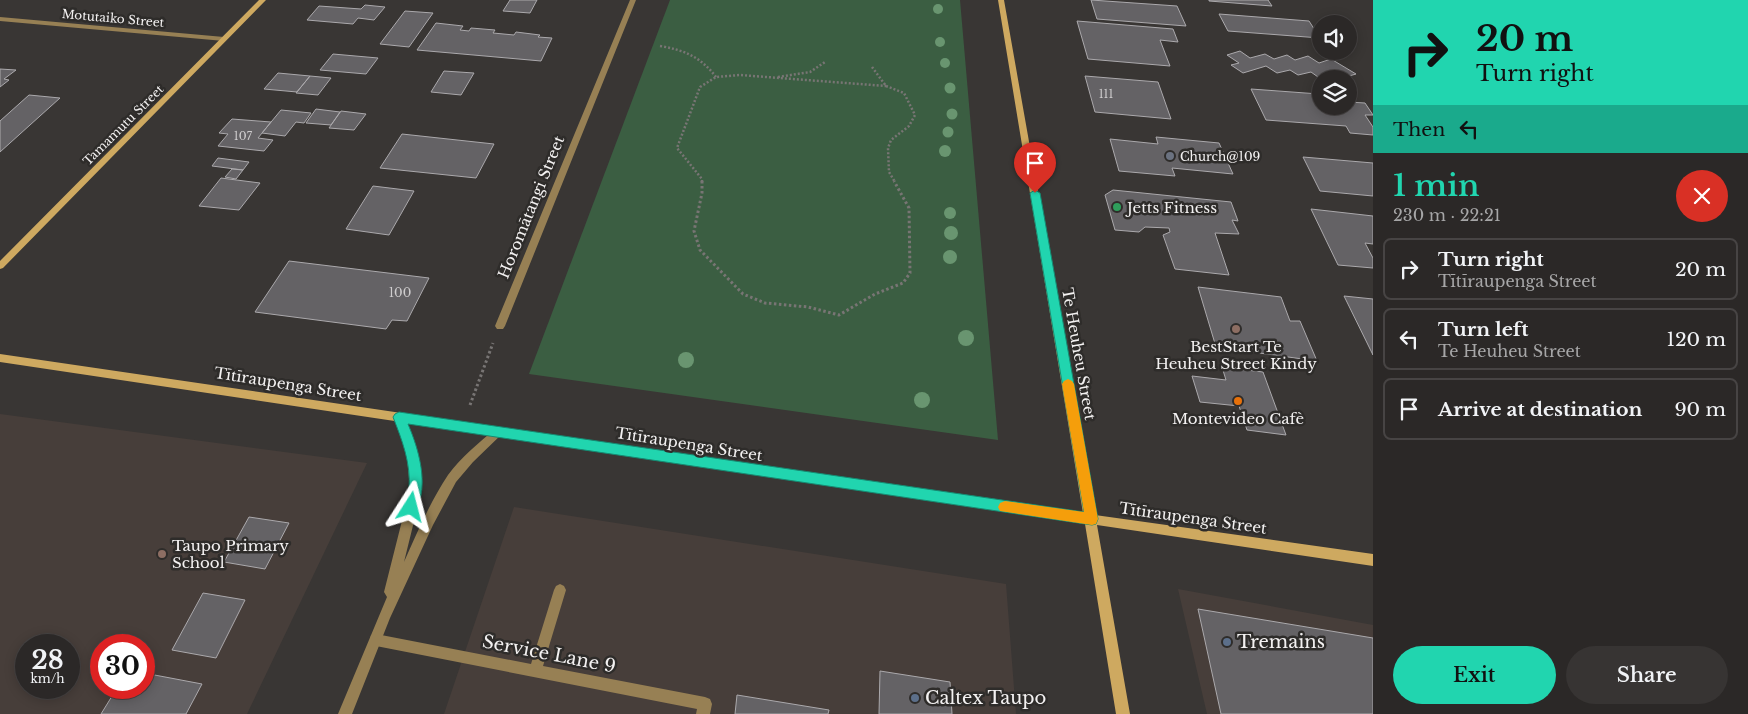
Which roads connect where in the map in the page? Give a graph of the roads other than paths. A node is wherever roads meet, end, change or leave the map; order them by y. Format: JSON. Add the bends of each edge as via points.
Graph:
{"nodes":[{"id":1,"x":263,"y":0,"type":"edge"},
{"id":2,"x":633,"y":0,"type":"edge"},
{"id":3,"x":1001,"y":0,"type":"edge"},
{"id":4,"x":0,"y":19,"type":"edge"},
{"id":5,"x":224,"y":39,"type":"junction"},
{"id":6,"x":0,"y":266,"type":"edge"},
{"id":7,"x":500,"y":326,"type":"road end"},
{"id":8,"x":0,"y":358,"type":"edge"},
{"id":9,"x":399,"y":417,"type":"junction"},
{"id":10,"x":500,"y":432,"type":"junction"},
{"id":11,"x":1092,"y":519,"type":"junction"},
{"id":12,"x":1373,"y":560,"type":"edge"},
{"id":13,"x":560,"y":590,"type":"dead end"},
{"id":14,"x":385,"y":615,"type":"junction"},
{"id":15,"x":376,"y":640,"type":"junction"},
{"id":16,"x":535,"y":671,"type":"junction"},
{"id":17,"x":345,"y":714,"type":"edge"},
{"id":18,"x":703,"y":714,"type":"edge"},
{"id":19,"x":1123,"y":714,"type":"edge"}],
"edges":[{"from":1,"to":5,"type":"street","name":"Tamamutu Street"},
{"from":2,"to":7,"type":"street","name":"Horomātangi Street"},
{"from":3,"to":11,"type":"street","name":"Te Heuheu Street"},
{"from":4,"to":5,"type":"street","name":"Motutaiko Street"},
{"from":5,"to":6,"type":"street","name":"Tamamutu Street"},
{"from":8,"to":9,"type":"street","name":"Tītīraupenga Street"},
{"from":9,"to":10,"type":"street","name":"Tītīraupenga Street"},
{"from":9,"to":14,"type":"street","via":[[412,447],[416,489]]},
{"from":10,"to":11,"type":"street","name":"Tītīraupenga Street"},
{"from":10,"to":14,"type":"street","via":[[452,479]]},
{"from":11,"to":12,"type":"street","name":"Tītīraupenga Street"},
{"from":11,"to":19,"type":"street","name":"Te Heuheu Street"},
{"from":13,"to":16,"type":"street"},
{"from":14,"to":15,"type":"street"},
{"from":15,"to":16,"type":"street","name":"Service Lane 9"},
{"from":15,"to":17,"type":"street"},
{"from":16,"to":18,"type":"street","name":"Service Lane 9","via":[[705,704]]}]}
